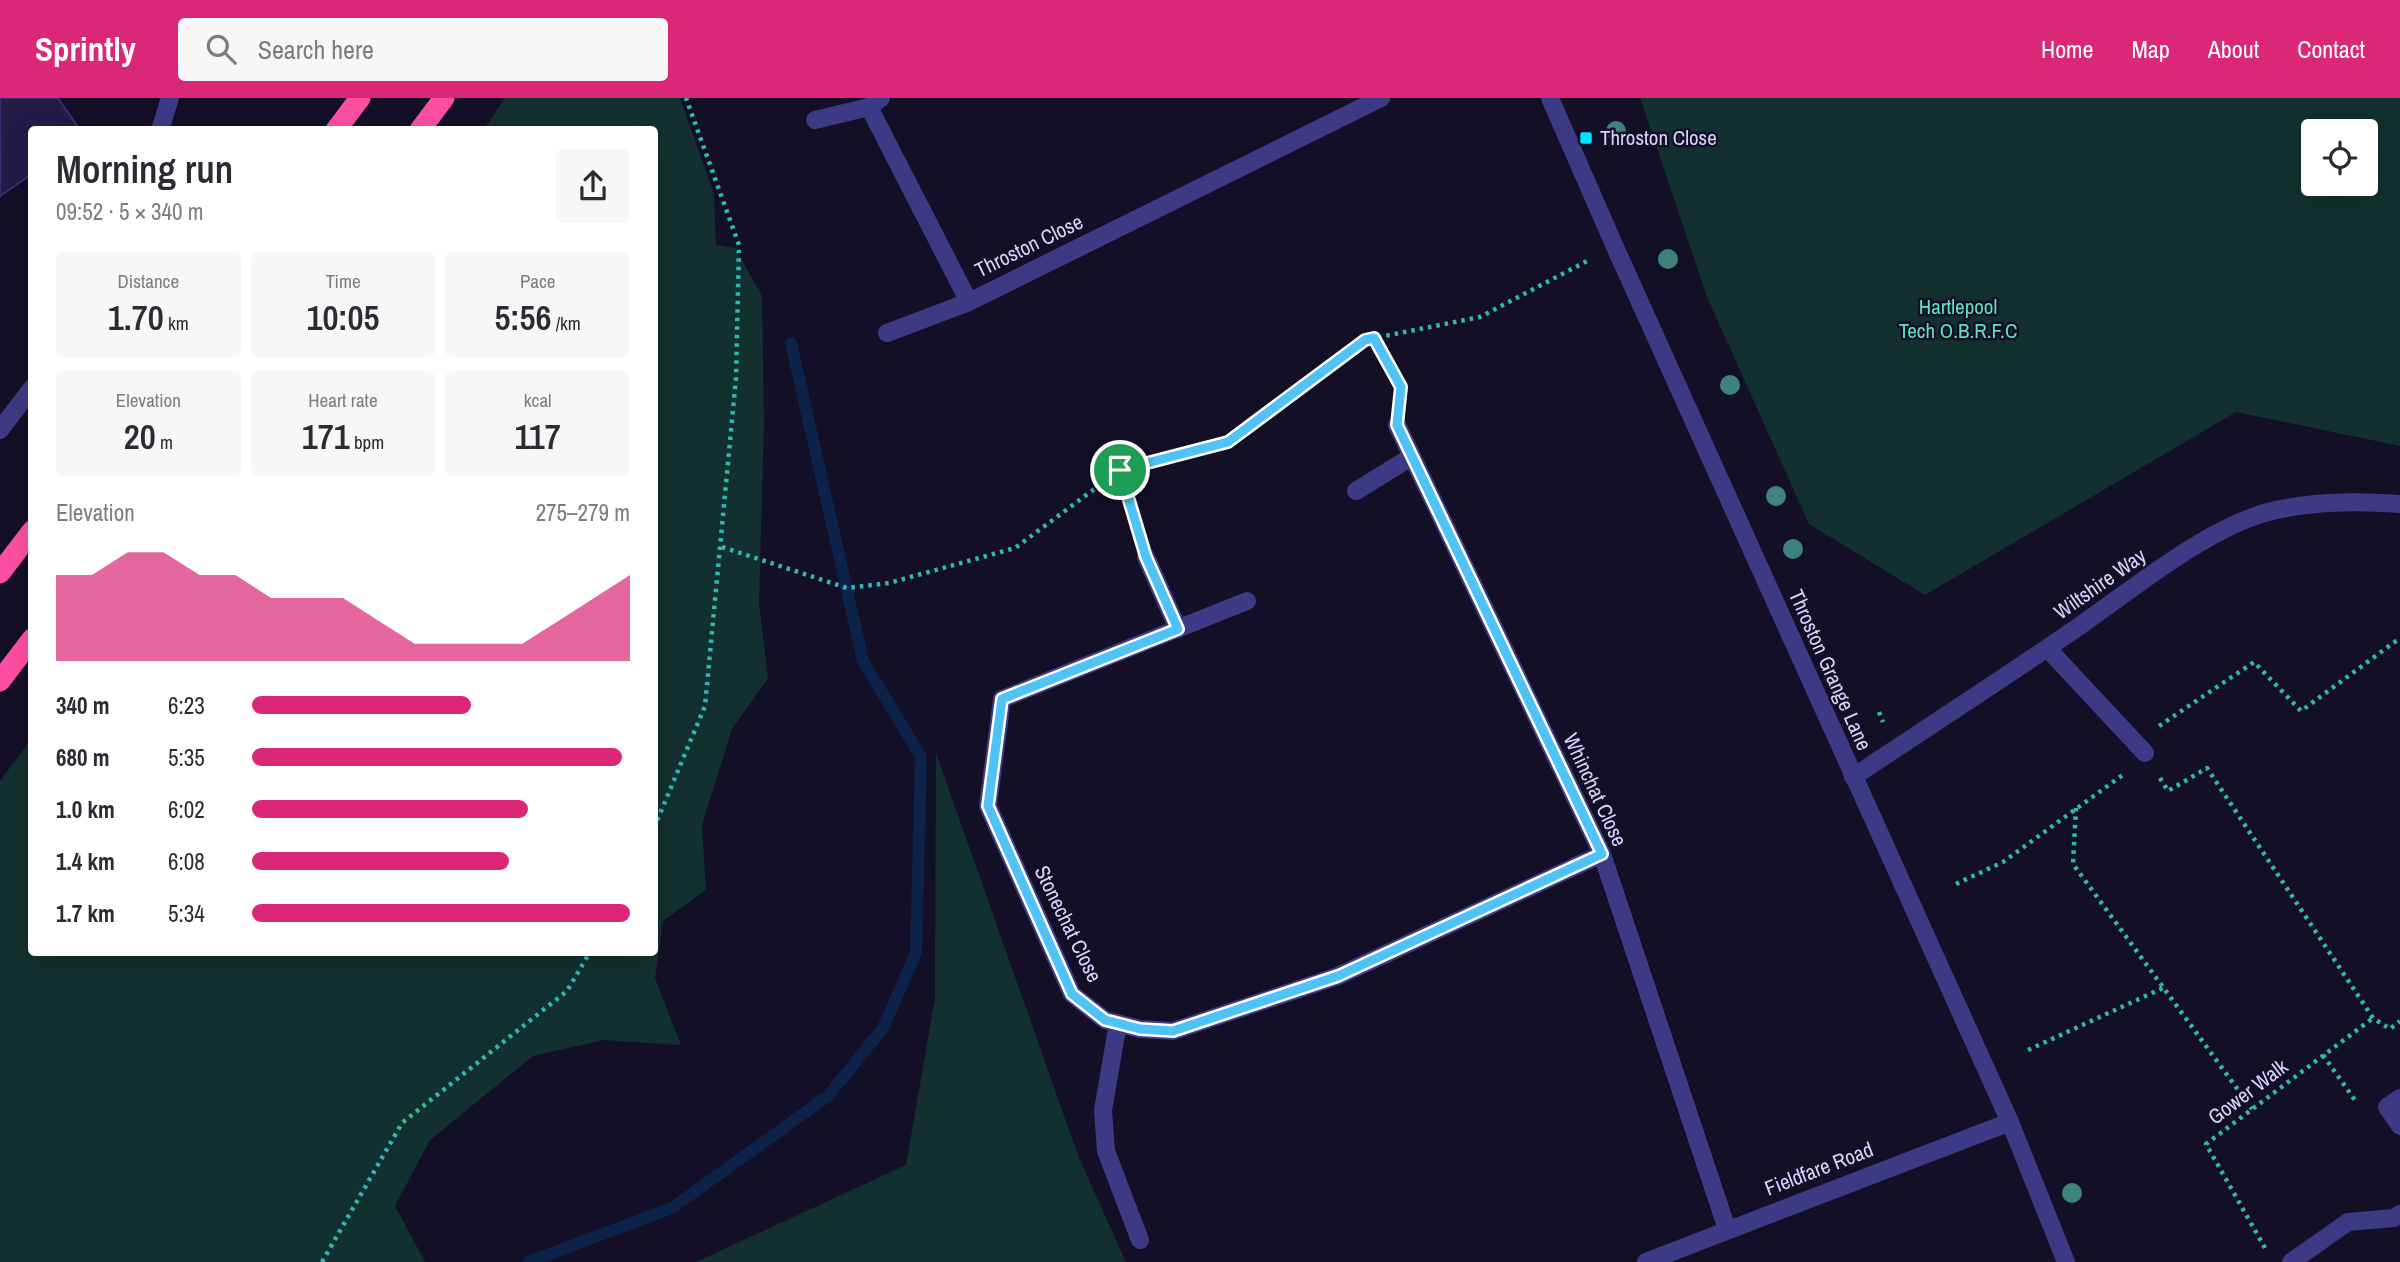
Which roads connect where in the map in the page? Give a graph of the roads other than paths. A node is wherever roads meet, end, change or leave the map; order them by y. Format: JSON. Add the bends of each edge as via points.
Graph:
{"nodes":[{"id":1,"x":170,"y":98,"type":"edge"},
{"id":2,"x":360,"y":98,"type":"edge"},
{"id":3,"x":444,"y":98,"type":"edge"},
{"id":4,"x":1381,"y":98,"type":"edge"},
{"id":5,"x":1550,"y":98,"type":"edge"},
{"id":6,"x":875,"y":102,"type":"edge"},
{"id":7,"x":815,"y":120,"type":"dead end"},
{"id":8,"x":161,"y":126,"type":"edge"},
{"id":9,"x":339,"y":126,"type":"edge"},
{"id":10,"x":423,"y":126,"type":"edge"},
{"id":11,"x":969,"y":302,"type":"junction"},
{"id":12,"x":887,"y":333,"type":"dead end"},
{"id":13,"x":28,"y":393,"type":"edge"},
{"id":14,"x":1397,"y":425,"type":"road end"},
{"id":15,"x":0,"y":430,"type":"edge"},
{"id":16,"x":1411,"y":457,"type":"junction"},
{"id":17,"x":1356,"y":491,"type":"dead end"},
{"id":18,"x":2400,"y":504,"type":"edge"},
{"id":19,"x":28,"y":536,"type":"edge"},
{"id":20,"x":1146,"y":557,"type":"road end"},
{"id":21,"x":0,"y":573,"type":"edge"},
{"id":22,"x":1247,"y":601,"type":"dead end"},
{"id":23,"x":1178,"y":629,"type":"junction"},
{"id":24,"x":28,"y":644,"type":"edge"},
{"id":25,"x":2048,"y":649,"type":"junction"},
{"id":26,"x":0,"y":681,"type":"edge"},
{"id":27,"x":2143,"y":750,"type":"road end"},
{"id":28,"x":1853,"y":778,"type":"junction"},
{"id":29,"x":1602,"y":854,"type":"junction"},
{"id":30,"x":1118,"y":1023,"type":"junction"},
{"id":31,"x":2400,"y":1098,"type":"edge"},
{"id":32,"x":2010,"y":1122,"type":"junction"},
{"id":33,"x":2400,"y":1126,"type":"edge"},
{"id":34,"x":2400,"y":1214,"type":"edge"},
{"id":35,"x":1727,"y":1229,"type":"junction"},
{"id":36,"x":1139,"y":1240,"type":"dead end"},
{"id":37,"x":1646,"y":1262,"type":"edge"},
{"id":38,"x":2066,"y":1262,"type":"edge"},
{"id":39,"x":2291,"y":1262,"type":"edge"}],
"edges":[{"from":1,"to":8,"type":"street"},
{"from":2,"to":9,"type":"highway"},
{"from":3,"to":10,"type":"highway"},
{"from":4,"to":11,"type":"street","name":"Throston Close"},
{"from":5,"to":28,"type":"street","name":"Throston Grange Lane"},
{"from":6,"to":7,"type":"street"},
{"from":6,"to":11,"type":"street","name":"Throston Close"},
{"from":11,"to":12,"type":"street"},
{"from":13,"to":15,"type":"street"},
{"from":14,"to":16,"type":"street","name":"Whinchat Close"},
{"from":16,"to":17,"type":"street"},
{"from":16,"to":29,"type":"street","name":"Whinchat Close"},
{"from":18,"to":25,"type":"street","name":"Wiltshire Way","via":[[2350,500],[2311,504],[2267,512],[2227,528]]},
{"from":19,"to":21,"type":"highway"},
{"from":20,"to":23,"type":"street"},
{"from":22,"to":23,"type":"street","name":"Stonechat Close"},
{"from":23,"to":30,"type":"street","name":"Stonechat Close","via":[[1002,699],[988,806],[1072,994],[1105,1020]]},
{"from":24,"to":26,"type":"highway"},
{"from":25,"to":27,"type":"street"},
{"from":25,"to":28,"type":"street","name":"Wiltshire Way"},
{"from":28,"to":32,"type":"street","name":"Throston Grange Lane"},
{"from":29,"to":30,"type":"street","name":"Stonechat Close","via":[[1338,976],[1173,1031]]},
{"from":29,"to":35,"type":"street","name":"Whinchat Close"},
{"from":30,"to":36,"type":"street","via":[[1103,1110],[1107,1151]]},
{"from":31,"to":33,"type":"street","via":[[2387,1107]]},
{"from":32,"to":35,"type":"street","name":"Fieldfare Road"},
{"from":32,"to":38,"type":"street","name":"Throston Grange Lane"},
{"from":34,"to":39,"type":"street","via":[[2348,1222]]},
{"from":35,"to":37,"type":"street","name":"Fieldfare Road"}]}
